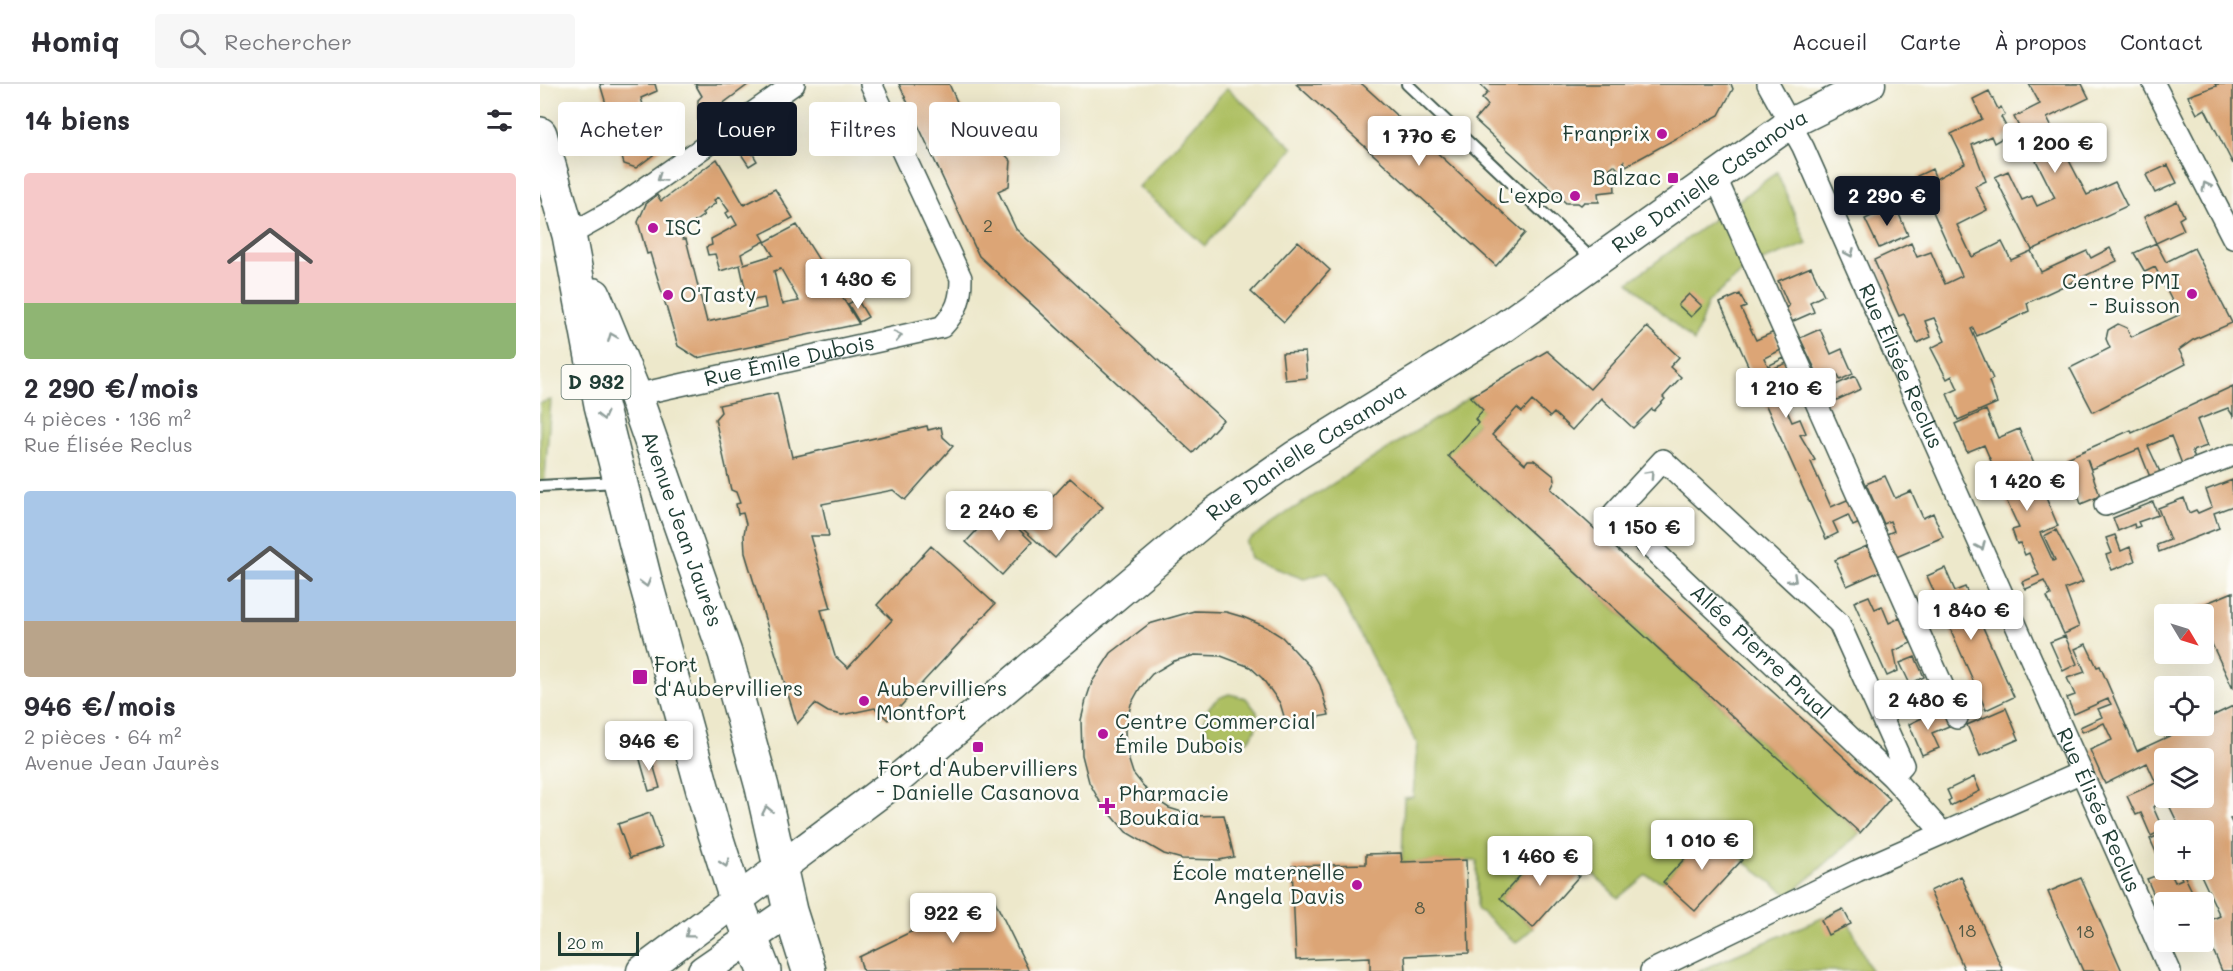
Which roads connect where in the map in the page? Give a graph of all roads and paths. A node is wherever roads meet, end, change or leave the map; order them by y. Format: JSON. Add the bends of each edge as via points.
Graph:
{"nodes":[{"id":1,"x":794,"y":84,"type":"edge"},
{"id":2,"x":871,"y":84,"type":"edge"},
{"id":3,"x":1407,"y":84,"type":"edge"},
{"id":4,"x":1768,"y":84,"type":"edge"},
{"id":5,"x":1870,"y":84,"type":"edge"},
{"id":6,"x":2154,"y":84,"type":"edge"},
{"id":7,"x":1791,"y":123,"type":"junction"},
{"id":8,"x":540,"y":134,"type":"edge"},
{"id":9,"x":1715,"y":176,"type":"junction"},
{"id":10,"x":570,"y":235,"type":"junction"},
{"id":11,"x":2233,"y":238,"type":"edge"},
{"id":12,"x":1596,"y":262,"type":"junction"},
{"id":13,"x":635,"y":395,"type":"junction"},
{"id":14,"x":2233,"y":454,"type":"edge"},
{"id":15,"x":619,"y":482,"type":"junction"},
{"id":16,"x":540,"y":486,"type":"edge"},
{"id":17,"x":2105,"y":506,"type":"dead end"},
{"id":18,"x":1957,"y":718,"type":"dead end"},
{"id":19,"x":2082,"y":771,"type":"junction"},
{"id":20,"x":1892,"y":777,"type":"junction"},
{"id":21,"x":1942,"y":832,"type":"junction"},
{"id":22,"x":779,"y":867,"type":"junction"},
{"id":23,"x":736,"y":899,"type":"junction"},
{"id":24,"x":790,"y":911,"type":"junction"},
{"id":25,"x":752,"y":938,"type":"junction"},
{"id":26,"x":642,"y":971,"type":"edge"},
{"id":27,"x":703,"y":971,"type":"edge"},
{"id":28,"x":764,"y":971,"type":"edge"},
{"id":29,"x":809,"y":971,"type":"edge"},
{"id":30,"x":1651,"y":971,"type":"edge"},
{"id":31,"x":2170,"y":971,"type":"edge"}],
"edges":[{"from":1,"to":10,"type":"street","one_way":true,"via":[[614,210]]},
{"from":13,"to":2,"type":"street","name":"Rue Émile Dubois","one_way":true,"via":[[942,327],[955,313],[961,297],[961,278]]},
{"from":3,"to":12,"type":"lane"},
{"from":4,"to":7,"type":"street","name":"Rue Élisée Reclus"},
{"from":5,"to":7,"type":"main road","name":"Rue Danielle Casanova"},
{"from":11,"to":6,"type":"street","one_way":true},
{"from":7,"to":9,"type":"main road","name":"Rue Danielle Casanova"},
{"from":7,"to":19,"type":"street","name":"Rue Élisée Reclus","one_way":true},
{"from":8,"to":10,"type":"main road","name":"Avenue Jean Jaurès","number":"D 932"},
{"from":9,"to":12,"type":"main road","name":"Rue Danielle Casanova"},
{"from":9,"to":18,"type":"street"},
{"from":13,"to":10,"type":"main road","name":"Avenue Jean Jaurès","number":"D 932","one_way":true},
{"from":10,"to":15,"type":"main road","name":"Avenue Jean Jaurès","number":"D 932","one_way":true},
{"from":12,"to":22,"type":"main road","name":"Rue Danielle Casanova","via":[[1502,328],[1294,456],[1215,512],[892,784]]},
{"from":22,"to":13,"type":"main road","name":"Avenue Jean Jaurès","number":"D 932","one_way":true,"via":[[762,787],[725,653]]},
{"from":14,"to":17,"type":"street"},
{"from":15,"to":16,"type":"lane"},
{"from":15,"to":23,"type":"main road","name":"Avenue Jean Jaurès","number":"D 932","one_way":true},
{"from":19,"to":21,"type":"street"},
{"from":19,"to":31,"type":"street","name":"Rue Élisée Reclus"},
{"from":20,"to":20,"type":"street","name":"Allée Pierre Prual","one_way":true,"via":[[1614,513],[1663,460],[1839,623],[1903,765]]},
{"from":20,"to":21,"type":"street","name":"Allée Pierre Prual"},
{"from":21,"to":30,"type":"street"},
{"from":22,"to":23,"type":"main road","name":"Rue Danielle Casanova"},
{"from":22,"to":24,"type":"main road","name":"Avenue Jean Jaurès","number":"D 932"},
{"from":23,"to":25,"type":"main road","name":"Avenue Jean Jaurès","number":"D 932"},
{"from":23,"to":26,"type":"main road","name":"Rue Danielle Casanova","one_way":true},
{"from":24,"to":25,"type":"main road"},
{"from":24,"to":29,"type":"main road","name":"Avenue Jean Jaurès","number":"D 932"},
{"from":25,"to":27,"type":"main road"},
{"from":25,"to":28,"type":"main road","name":"Avenue Jean Jaurès","number":"D 932"}]}
